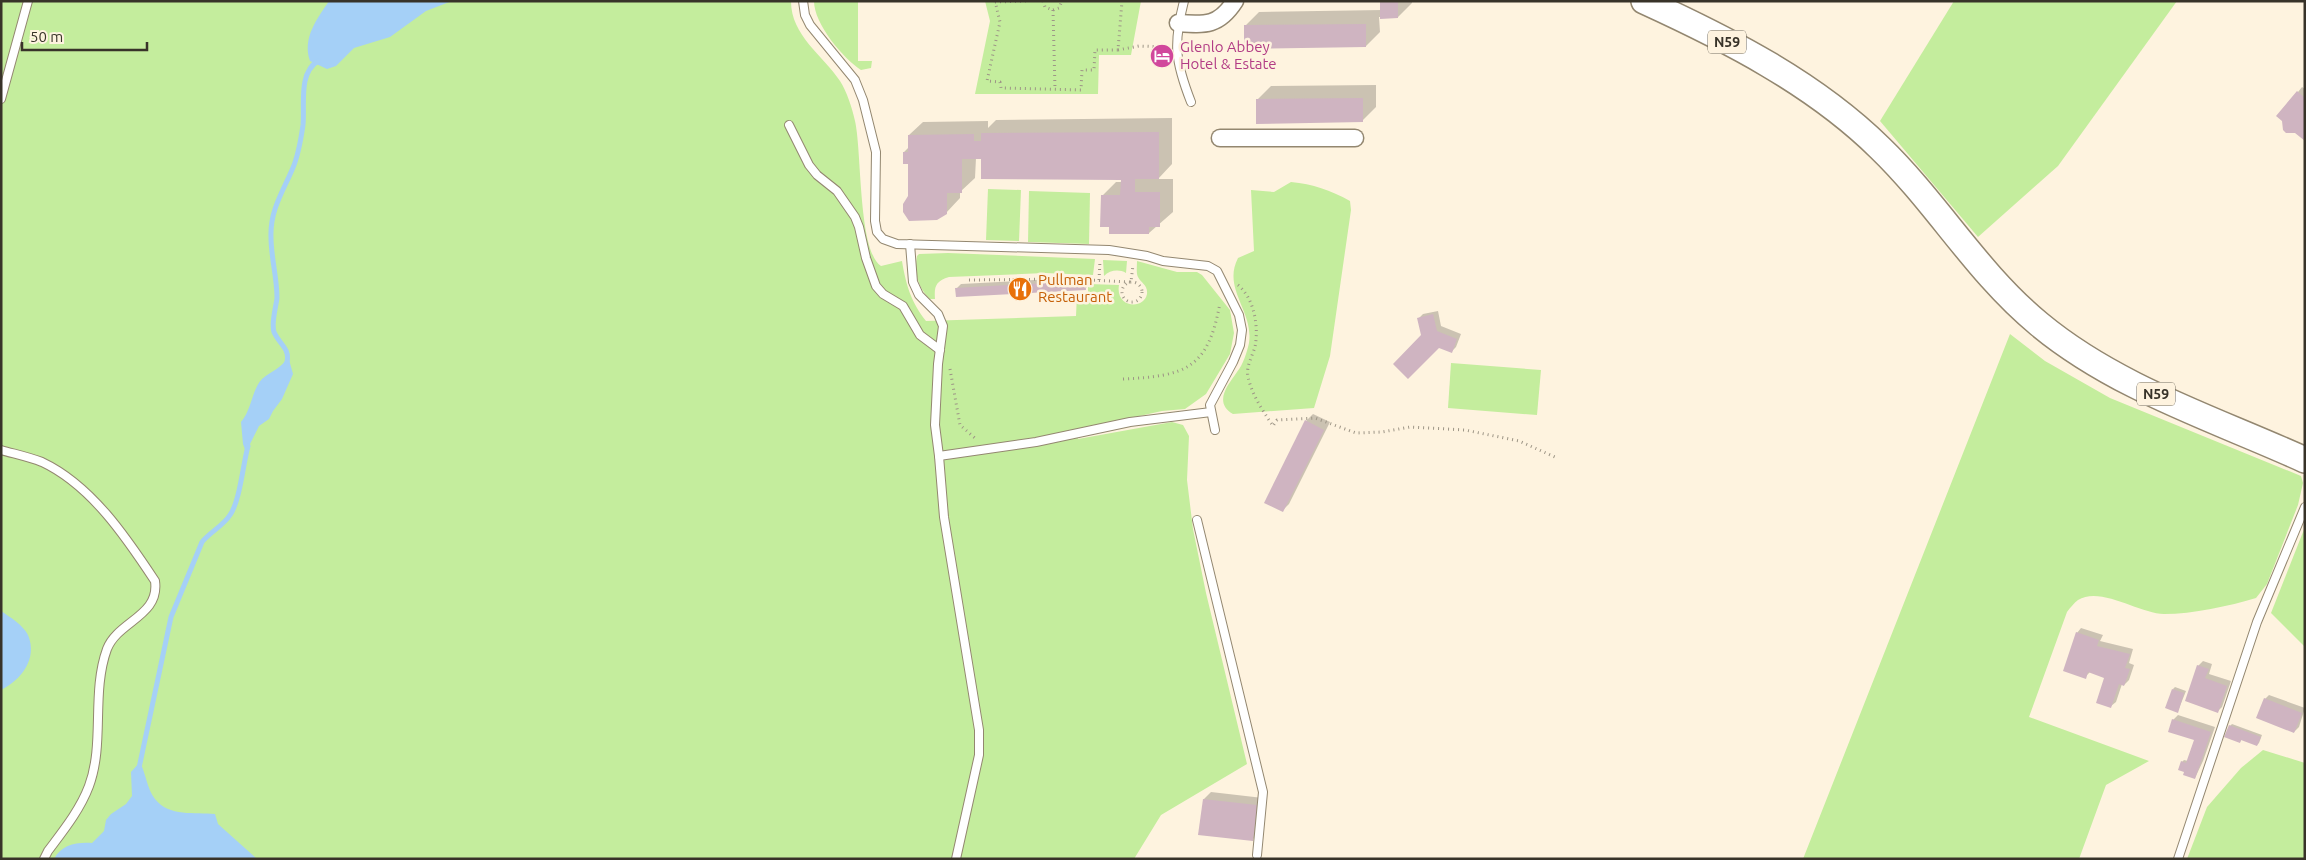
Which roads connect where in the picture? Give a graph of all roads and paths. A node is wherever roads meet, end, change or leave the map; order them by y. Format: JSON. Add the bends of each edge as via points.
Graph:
{"nodes":[{"id":1,"x":28,"y":1,"type":"edge"},
{"id":2,"x":803,"y":1,"type":"edge"},
{"id":3,"x":1028,"y":1,"type":"edge"},
{"id":4,"x":1043,"y":1,"type":"edge"},
{"id":5,"x":1062,"y":1,"type":"edge"},
{"id":6,"x":1122,"y":1,"type":"edge"},
{"id":7,"x":1184,"y":1,"type":"edge"},
{"id":8,"x":1235,"y":1,"type":"edge"},
{"id":9,"x":1644,"y":1,"type":"edge"},
{"id":10,"x":995,"y":2,"type":"edge"},
{"id":11,"x":1054,"y":10,"type":"junction"},
{"id":12,"x":1178,"y":23,"type":"junction"},
{"id":13,"x":1176,"y":48,"type":"junction"},
{"id":14,"x":1118,"y":50,"type":"junction"},
{"id":15,"x":1055,"y":89,"type":"junction"},
{"id":16,"x":1,"y":100,"type":"edge"},
{"id":17,"x":1191,"y":102,"type":"dead end"},
{"id":18,"x":789,"y":125,"type":"dead end"},
{"id":19,"x":1220,"y":138,"type":"dead end"},
{"id":20,"x":1355,"y":138,"type":"dead end"},
{"id":21,"x":910,"y":244,"type":"junction"},
{"id":22,"x":1100,"y":250,"type":"junction"},
{"id":23,"x":1134,"y":254,"type":"junction"},
{"id":24,"x":969,"y":280,"type":"dead end"},
{"id":25,"x":1099,"y":280,"type":"junction"},
{"id":26,"x":1131,"y":282,"type":"junction"},
{"id":27,"x":1223,"y":284,"type":"junction"},
{"id":28,"x":940,"y":350,"type":"junction"},
{"id":29,"x":1122,"y":379,"type":"dead end"},
{"id":30,"x":1212,"y":412,"type":"junction"},
{"id":31,"x":1273,"y":426,"type":"dead end"},
{"id":32,"x":1215,"y":430,"type":"dead end"},
{"id":33,"x":990,"y":448,"type":"junction"},
{"id":34,"x":1,"y":450,"type":"edge"},
{"id":35,"x":939,"y":456,"type":"junction"},
{"id":36,"x":1555,"y":457,"type":"dead end"},
{"id":37,"x":2305,"y":460,"type":"edge"},
{"id":38,"x":2305,"y":507,"type":"edge"},
{"id":39,"x":1197,"y":520,"type":"dead end"},
{"id":40,"x":1257,"y":855,"type":"dead end"},
{"id":41,"x":44,"y":859,"type":"edge"},
{"id":42,"x":956,"y":859,"type":"edge"},
{"id":43,"x":2178,"y":859,"type":"edge"}],
"edges":[{"from":1,"to":16,"type":"lane"},
{"from":2,"to":21,"type":"lane","via":[[810,25],[855,80],[863,100],[876,152],[877,232],[883,239]]},
{"from":3,"to":10,"type":"path"},
{"from":4,"to":11,"type":"path","via":[[1048,9]]},
{"from":5,"to":11,"type":"path"},
{"from":6,"to":14,"type":"path"},
{"from":7,"to":12,"type":"lane"},
{"from":8,"to":12,"type":"street","via":[[1217,21]]},
{"from":9,"to":37,"type":"main road","number":"N59","via":[[1788,77],[1863,133],[1880,147],[2009,297],[2067,345],[2167,400]]},
{"from":10,"to":15,"type":"path","via":[[1000,22],[987,82],[1000,82],[1001,88]]},
{"from":11,"to":15,"type":"path"},
{"from":12,"to":13,"type":"lane"},
{"from":13,"to":14,"type":"path","via":[[1139,46]]},
{"from":13,"to":17,"type":"lane","via":[[1179,71]]},
{"from":14,"to":15,"type":"path","via":[[1095,50],[1094,70],[1082,70],[1081,90]]},
{"from":18,"to":28,"type":"lane","via":[[809,165],[837,191],[855,217],[876,286],[903,306],[920,335]]},
{"from":19,"to":20,"type":"street"},
{"from":21,"to":22,"type":"lane"},
{"from":21,"to":28,"type":"lane","via":[[913,282],[919,295],[938,314],[942,326]]},
{"from":22,"to":23,"type":"lane"},
{"from":22,"to":25,"type":"path"},
{"from":23,"to":26,"type":"path"},
{"from":23,"to":27,"type":"lane","via":[[1208,266],[1217,271]]},
{"from":24,"to":25,"type":"path"},
{"from":25,"to":26,"type":"path"},
{"from":26,"to":26,"type":"path","via":[[1122,290],[1123,296],[1131,301],[1140,297],[1141,291],[1137,283]]},
{"from":27,"to":29,"type":"path","via":[[1217,320],[1202,356],[1170,374]]},
{"from":27,"to":30,"type":"lane","via":[[1239,315],[1242,330],[1233,362],[1210,405]]},
{"from":28,"to":33,"type":"path","via":[[946,354],[949,364],[960,425]]},
{"from":28,"to":35,"type":"lane","via":[[935,425]]},
{"from":30,"to":32,"type":"lane"},
{"from":30,"to":33,"type":"lane","via":[[1130,422],[1036,442]]},
{"from":31,"to":36,"type":"path","via":[[1277,420],[1315,418],[1356,433],[1410,427],[1465,430],[1519,441]]},
{"from":33,"to":35,"type":"lane"},
{"from":34,"to":41,"type":"lane","via":[[41,462],[79,486],[140,560],[155,581],[156,590],[150,606],[113,638],[107,650],[98,695],[97,743],[90,784]]},
{"from":35,"to":42,"type":"lane","via":[[944,517],[979,730],[979,755]]},
{"from":38,"to":43,"type":"lane","via":[[2254,630]]},
{"from":39,"to":40,"type":"lane","via":[[1264,792]]}]}
